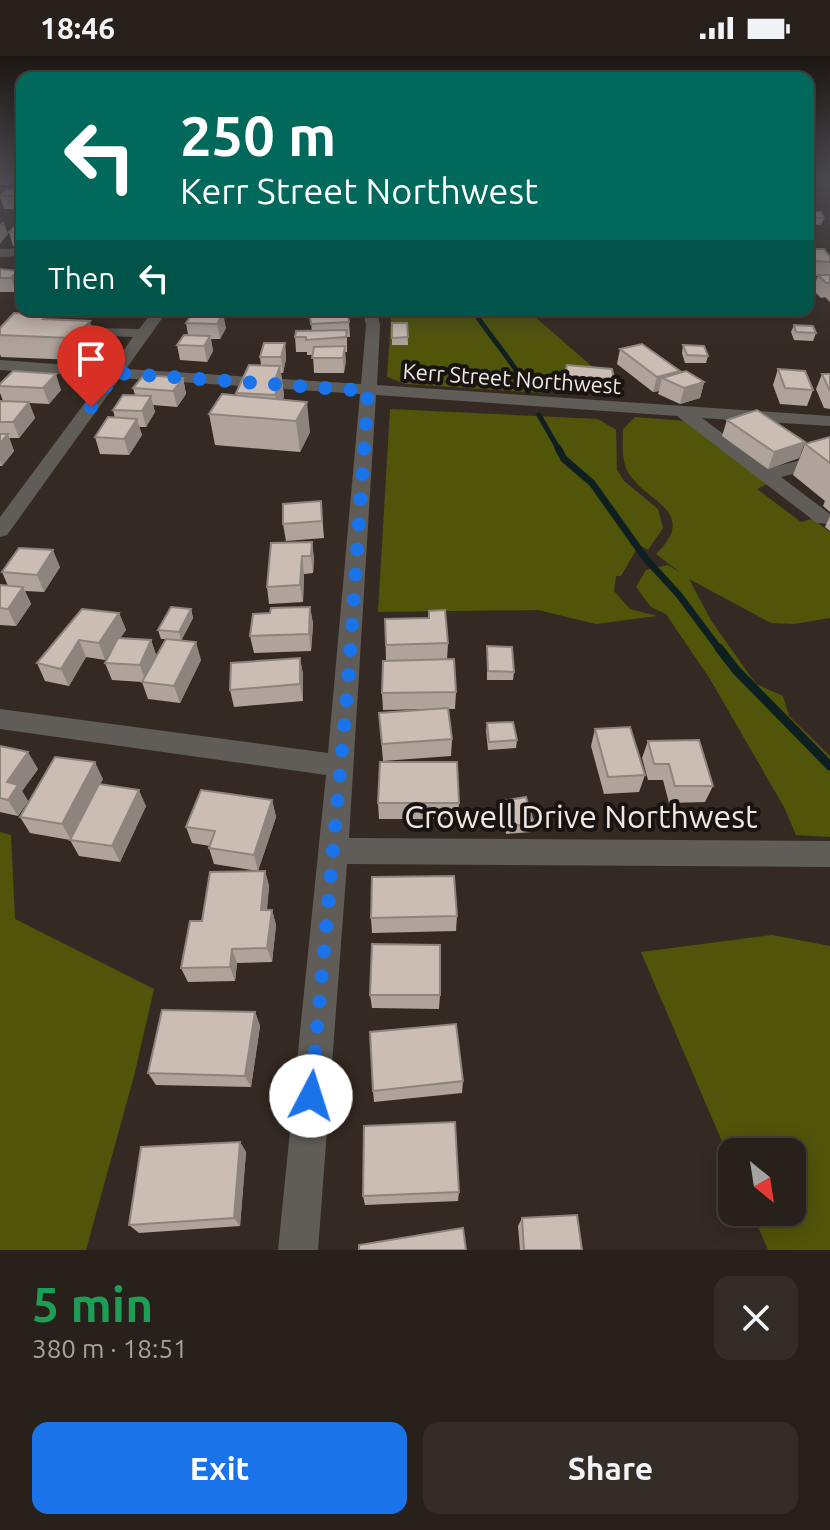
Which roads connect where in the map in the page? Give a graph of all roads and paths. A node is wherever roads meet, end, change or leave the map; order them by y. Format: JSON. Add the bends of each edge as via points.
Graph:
{"nodes":[{"id":1,"x":157,"y":316,"type":"edge"},
{"id":2,"x":371,"y":316,"type":"edge"},
{"id":3,"x":47,"y":329,"type":"edge"},
{"id":4,"x":136,"y":333,"type":"dead end"},
{"id":5,"x":0,"y":365,"type":"edge"},
{"id":6,"x":116,"y":373,"type":"junction"},
{"id":7,"x":368,"y":391,"type":"junction"},
{"id":8,"x":682,"y":411,"type":"junction"},
{"id":9,"x":825,"y":438,"type":"edge"},
{"id":10,"x":765,"y":475,"type":"junction"},
{"id":11,"x":824,"y":519,"type":"dead end"},
{"id":12,"x":0,"y":531,"type":"edge"},
{"id":13,"x":0,"y":719,"type":"edge"},
{"id":14,"x":340,"y":766,"type":"junction"},
{"id":15,"x":333,"y":851,"type":"junction"},
{"id":16,"x":830,"y":854,"type":"edge"},
{"id":17,"x":298,"y":1250,"type":"edge"}],
"edges":[{"from":1,"to":6,"type":"street"},
{"from":2,"to":7,"type":"street"},
{"from":3,"to":4,"type":"street"},
{"from":5,"to":6,"type":"street","name":"Kerr Street Northwest"},
{"from":6,"to":7,"type":"street","name":"Kerr Street Northwest"},
{"from":6,"to":12,"type":"street"},
{"from":7,"to":8,"type":"street","name":"Kerr Street Northwest"},
{"from":7,"to":14,"type":"street"},
{"from":8,"to":9,"type":"street","name":"Kerr Street Northwest"},
{"from":8,"to":10,"type":"street"},
{"from":9,"to":10,"type":"street"},
{"from":10,"to":11,"type":"street"},
{"from":13,"to":14,"type":"street"},
{"from":14,"to":15,"type":"street"},
{"from":15,"to":16,"type":"street","name":"Crowell Drive Northwest"},
{"from":15,"to":17,"type":"street"}]}
